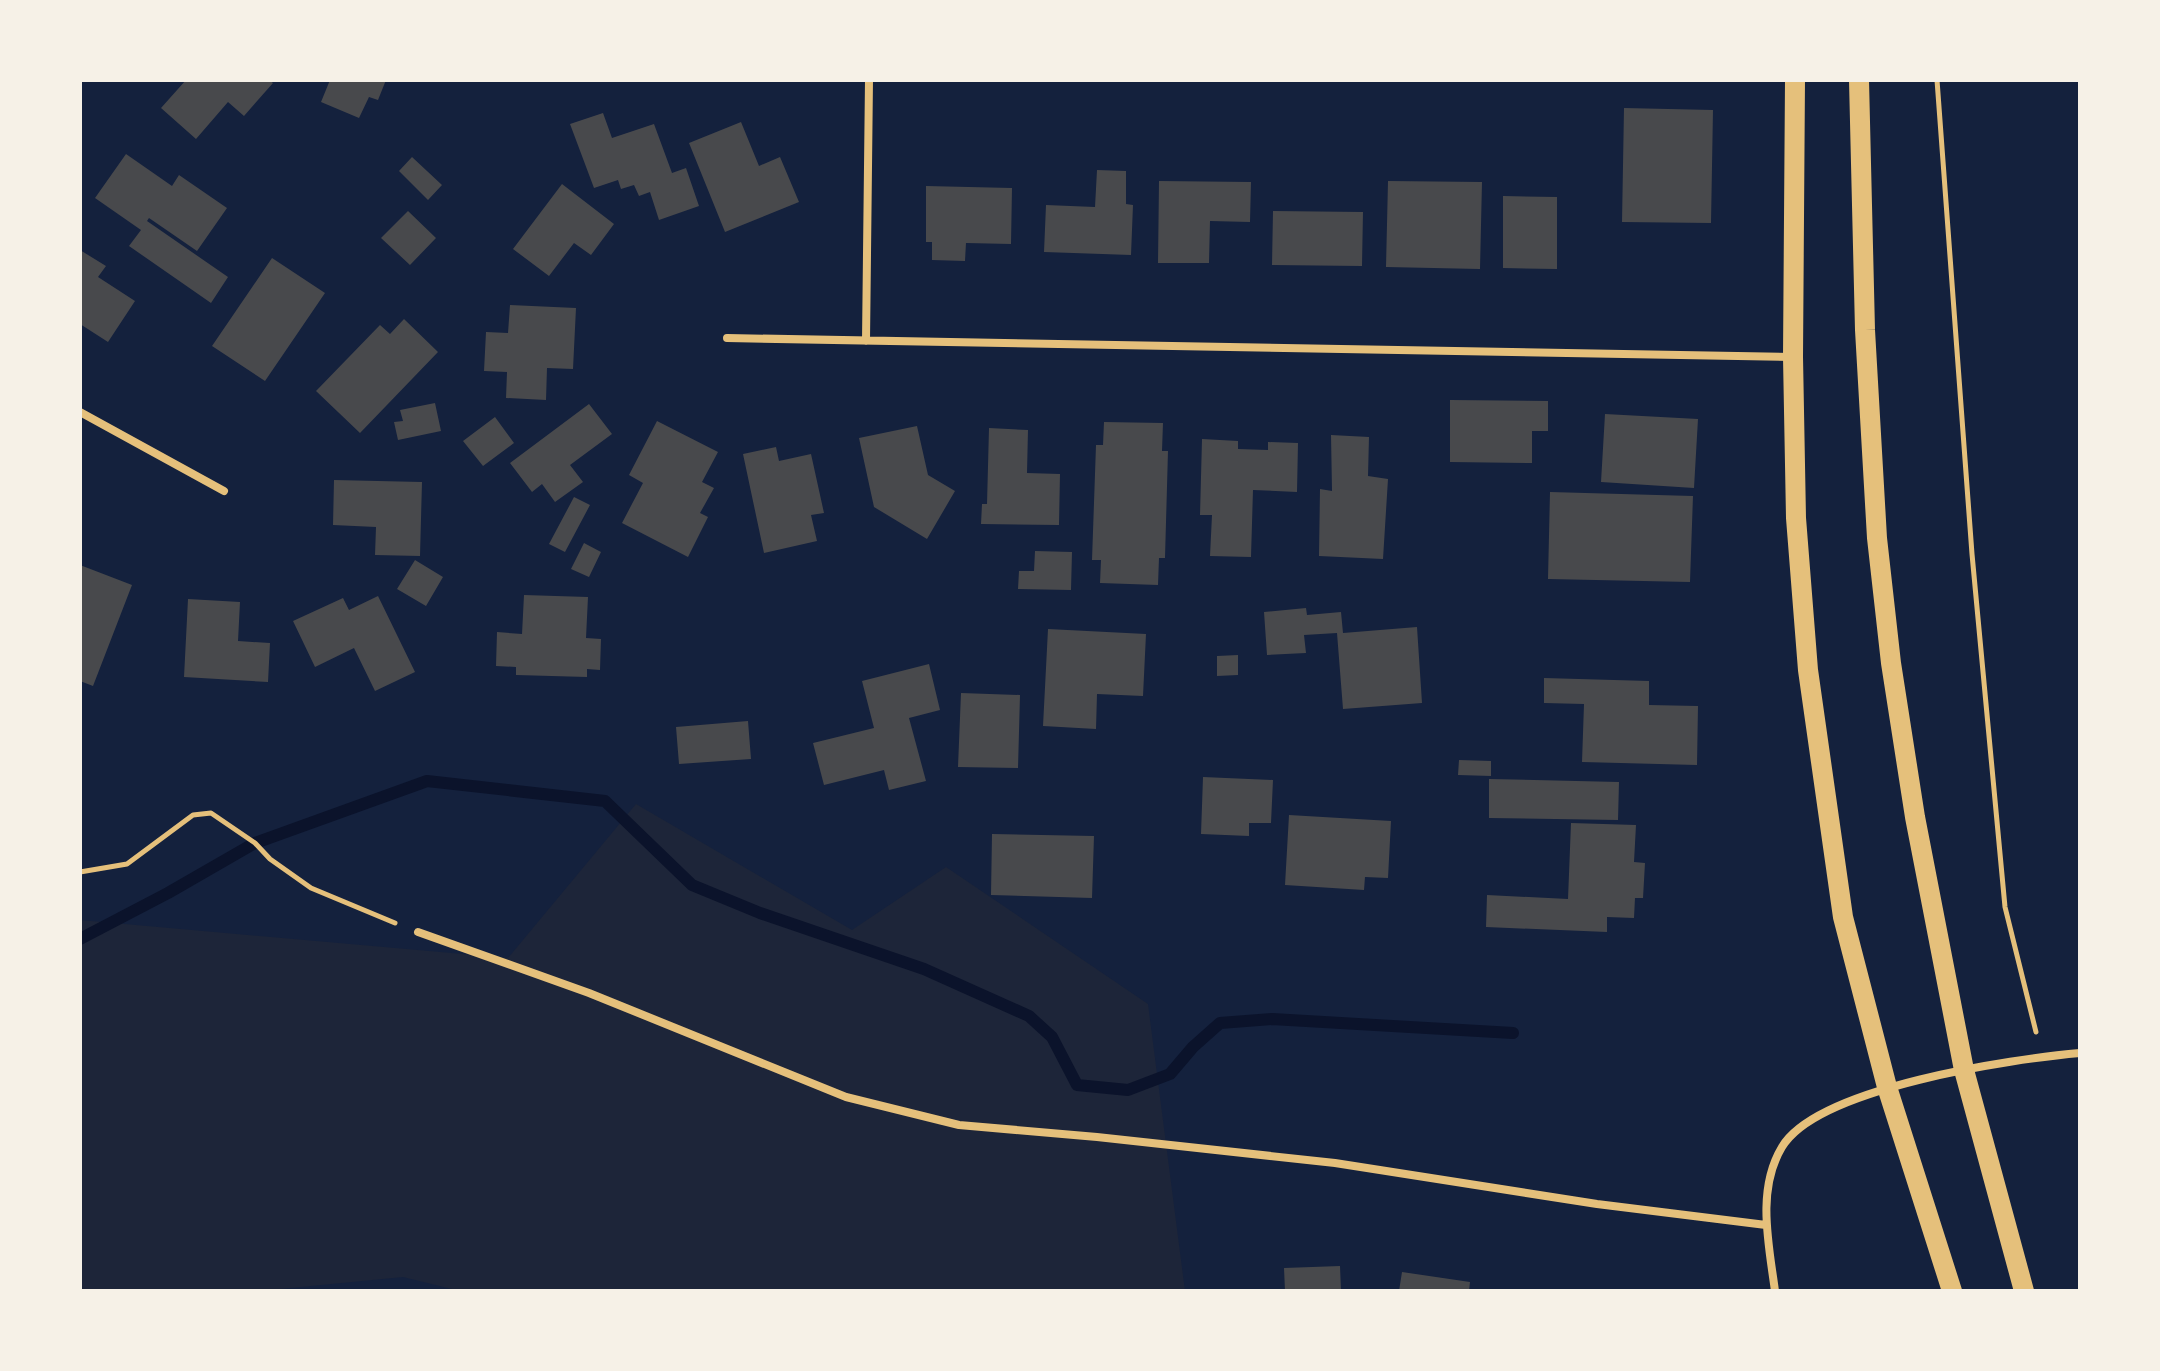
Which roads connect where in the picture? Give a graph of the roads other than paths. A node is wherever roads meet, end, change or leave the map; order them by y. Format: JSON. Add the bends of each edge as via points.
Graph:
{"nodes":[{"id":1,"x":869,"y":80,"type":"edge"},
{"id":2,"x":1795,"y":80,"type":"edge"},
{"id":3,"x":1859,"y":80,"type":"edge"},
{"id":4,"x":727,"y":338,"type":"dead end"},
{"id":5,"x":866,"y":341,"type":"junction"},
{"id":6,"x":1793,"y":357,"type":"junction"},
{"id":7,"x":80,"y":412,"type":"edge"},
{"id":8,"x":224,"y":491,"type":"dead end"},
{"id":9,"x":418,"y":932,"type":"road end"},
{"id":10,"x":2080,"y":1053,"type":"edge"},
{"id":11,"x":1964,"y":1070,"type":"junction"},
{"id":12,"x":1887,"y":1087,"type":"junction"},
{"id":13,"x":1766,"y":1225,"type":"junction"},
{"id":14,"x":1775,"y":1291,"type":"edge"},
{"id":15,"x":1952,"y":1291,"type":"edge"},
{"id":16,"x":2024,"y":1291,"type":"edge"}],
"edges":[{"from":1,"to":5,"type":"street"},
{"from":2,"to":6,"type":"main road"},
{"from":3,"to":11,"type":"main road","via":[[1877,538],[1915,817]]},
{"from":4,"to":5,"type":"street"},
{"from":5,"to":6,"type":"street"},
{"from":6,"to":12,"type":"main road","via":[[1796,518],[1808,670],[1843,917]]},
{"from":7,"to":8,"type":"street"},
{"from":9,"to":13,"type":"street","via":[[589,993],[846,1097],[959,1125],[1335,1163]]},
{"from":10,"to":11,"type":"street"},
{"from":11,"to":12,"type":"street"},
{"from":11,"to":16,"type":"main road"},
{"from":12,"to":13,"type":"street","via":[[1835,1107],[1803,1125],[1782,1146],[1769,1182]]},
{"from":12,"to":15,"type":"main road"},
{"from":13,"to":14,"type":"street"}]}
